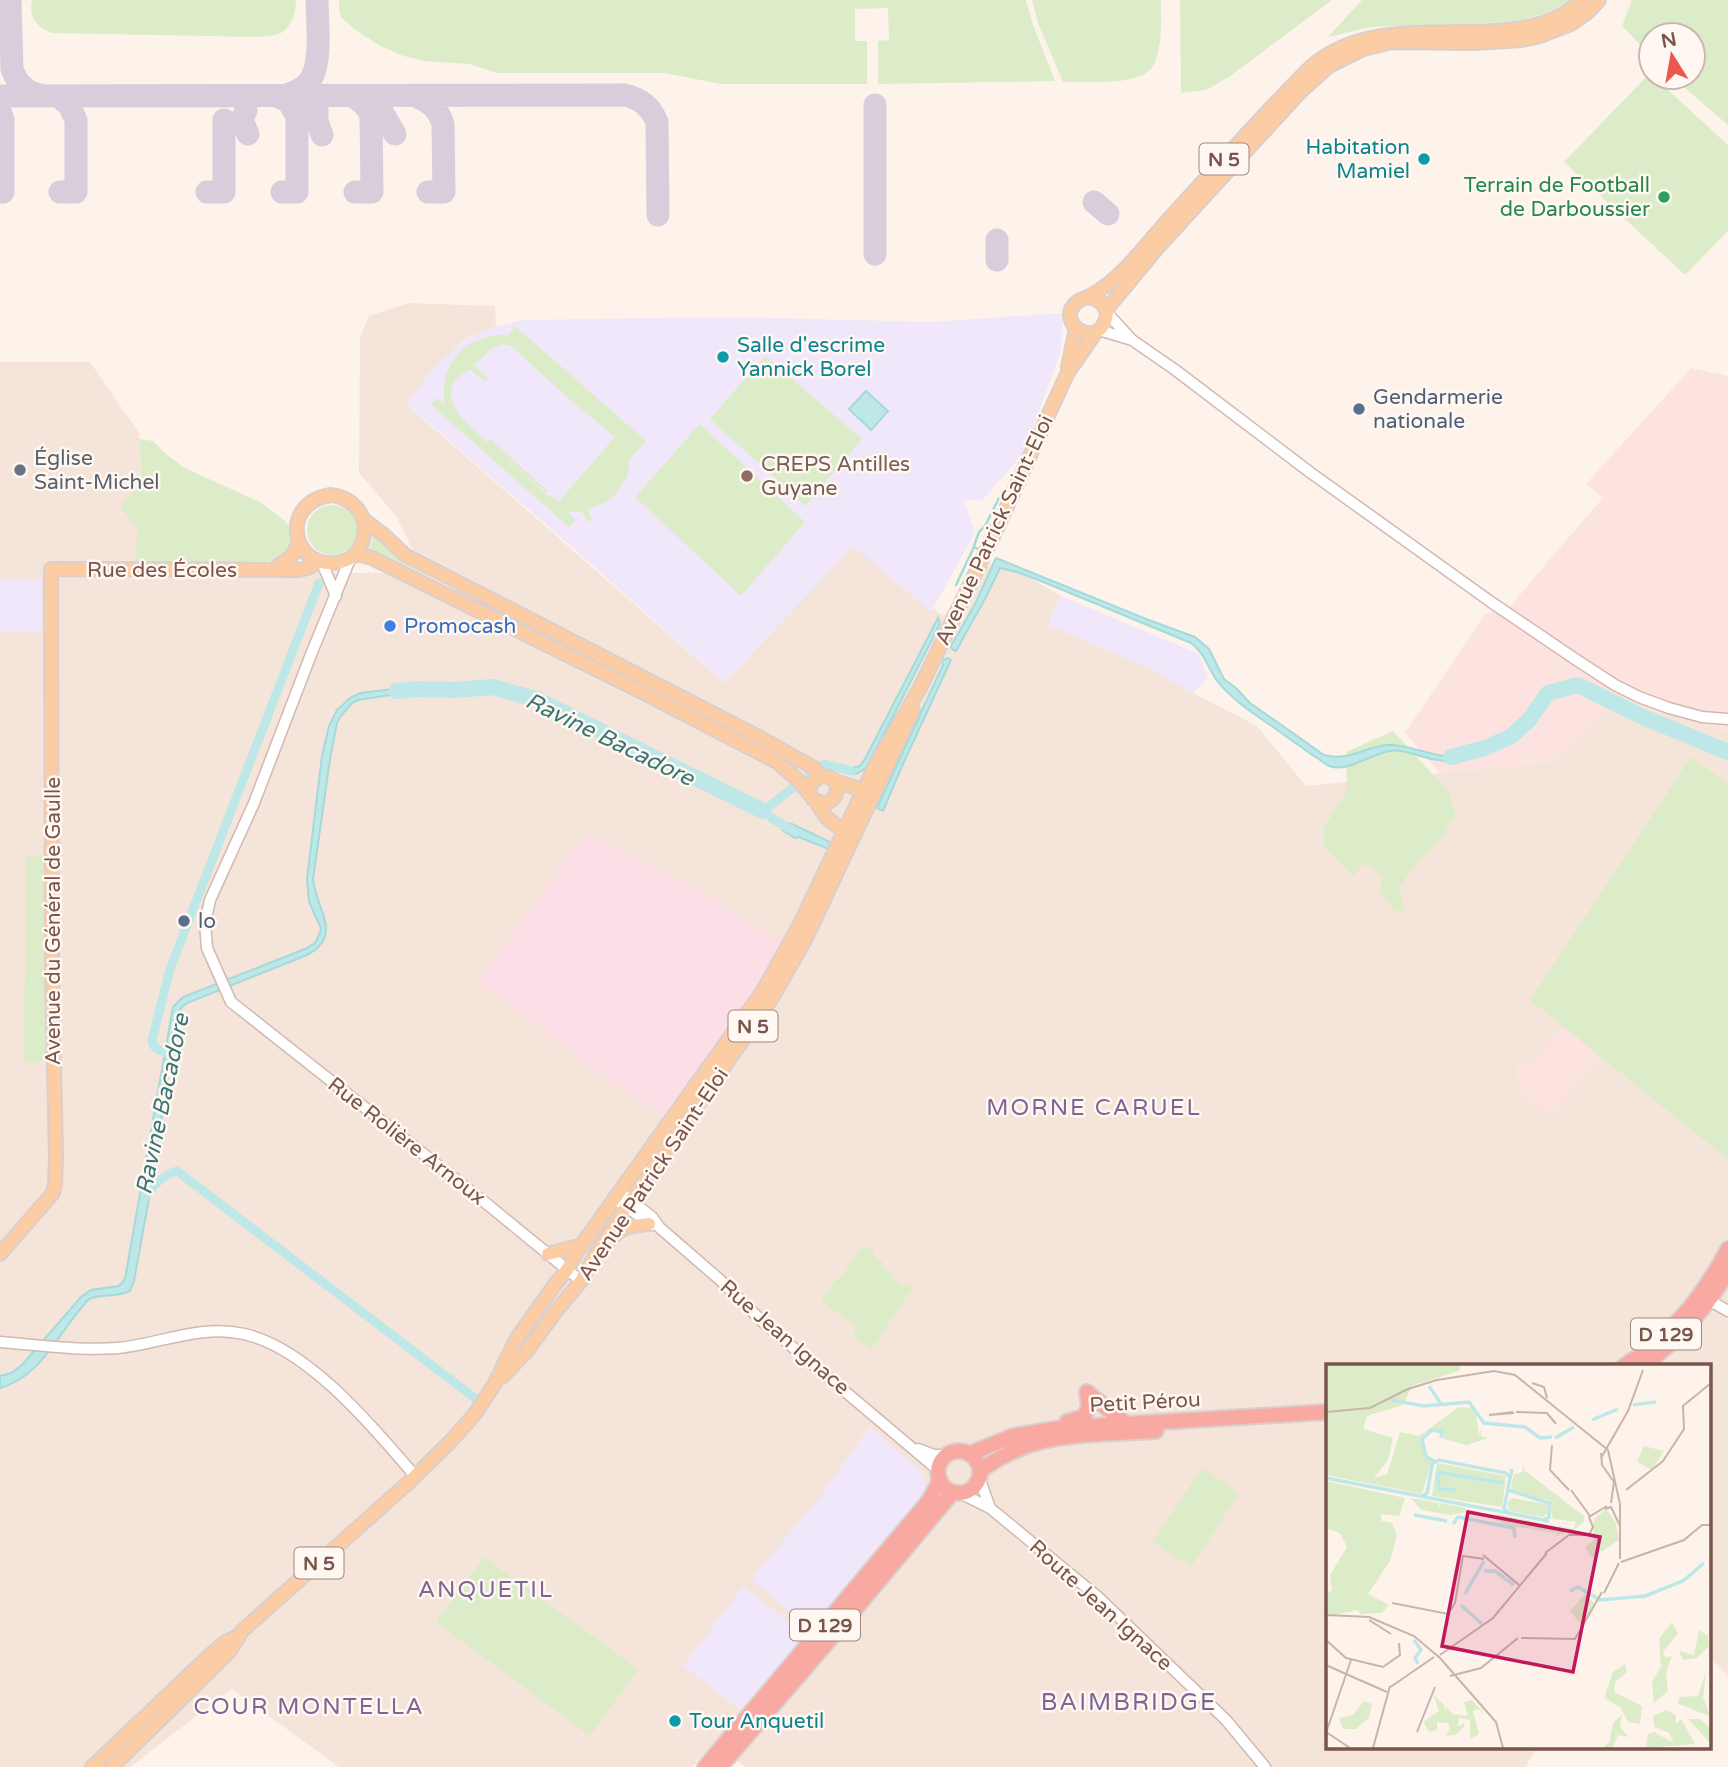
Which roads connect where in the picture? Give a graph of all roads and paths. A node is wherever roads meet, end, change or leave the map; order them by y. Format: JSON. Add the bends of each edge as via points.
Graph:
{"nodes":[{"id":1,"x":1583,"y":0,"type":"edge"},
{"id":2,"x":1599,"y":0,"type":"edge"},
{"id":3,"x":1088,"y":297,"type":"junction"},
{"id":4,"x":1106,"y":311,"type":"junction"},
{"id":5,"x":1076,"y":328,"type":"junction"},
{"id":6,"x":1097,"y":331,"type":"junction"},
{"id":7,"x":1132,"y":340,"type":"junction"},
{"id":8,"x":1067,"y":374,"type":"junction"},
{"id":9,"x":363,"y":519,"type":"junction"},
{"id":10,"x":299,"y":543,"type":"junction"},
{"id":11,"x":353,"y":556,"type":"junction"},
{"id":12,"x":321,"y":563,"type":"junction"},
{"id":13,"x":51,"y":569,"type":"joint"},
{"id":14,"x":273,"y":570,"type":"junction"},
{"id":15,"x":336,"y":596,"type":"junction"},
{"id":16,"x":921,"y":686,"type":"junction"},
{"id":17,"x":1728,"y":719,"type":"edge"},
{"id":18,"x":875,"y":766,"type":"junction"},
{"id":19,"x":818,"y":772,"type":"junction"},
{"id":20,"x":838,"y":782,"type":"junction"},
{"id":21,"x":862,"y":790,"type":"junction"},
{"id":22,"x":807,"y":791,"type":"junction"},
{"id":23,"x":869,"y":807,"type":"junction"},
{"id":24,"x":826,"y":817,"type":"junction"},
{"id":25,"x":849,"y":836,"type":"junction"},
{"id":26,"x":836,"y":849,"type":"junction"},
{"id":27,"x":618,"y":1195,"type":"junction"},
{"id":28,"x":629,"y":1204,"type":"junction"},
{"id":29,"x":654,"y":1226,"type":"junction"},
{"id":30,"x":582,"y":1245,"type":"junction"},
{"id":31,"x":1728,"y":1249,"type":"edge"},
{"id":32,"x":0,"y":1254,"type":"edge"},
{"id":33,"x":548,"y":1254,"type":"junction"},
{"id":34,"x":595,"y":1255,"type":"junction"},
{"id":35,"x":567,"y":1270,"type":"junction"},
{"id":36,"x":1728,"y":1271,"type":"edge"},
{"id":37,"x":581,"y":1282,"type":"junction"},
{"id":38,"x":1705,"y":1298,"type":"junction"},
{"id":39,"x":1728,"y":1311,"type":"edge"},
{"id":40,"x":0,"y":1342,"type":"edge"},
{"id":41,"x":1627,"y":1364,"type":"edge"},
{"id":42,"x":1646,"y":1364,"type":"edge"},
{"id":43,"x":494,"y":1385,"type":"junction"},
{"id":44,"x":1326,"y":1412,"type":"edge"},
{"id":45,"x":1326,"y":1422,"type":"edge"},
{"id":46,"x":1125,"y":1423,"type":"junction"},
{"id":47,"x":1013,"y":1436,"type":"junction"},
{"id":48,"x":909,"y":1445,"type":"junction"},
{"id":49,"x":969,"y":1454,"type":"junction"},
{"id":50,"x":948,"y":1455,"type":"junction"},
{"id":51,"x":979,"y":1474,"type":"junction"},
{"id":52,"x":939,"y":1475,"type":"junction"},
{"id":53,"x":415,"y":1476,"type":"junction"},
{"id":54,"x":956,"y":1492,"type":"junction"},
{"id":55,"x":990,"y":1508,"type":"junction"},
{"id":56,"x":238,"y":1636,"type":"junction"},
{"id":57,"x":92,"y":1767,"type":"edge"},
{"id":58,"x":112,"y":1767,"type":"edge"},
{"id":59,"x":705,"y":1767,"type":"edge"},
{"id":60,"x":720,"y":1767,"type":"edge"},
{"id":61,"x":1265,"y":1767,"type":"edge"}],
"edges":[{"from":1,"to":3,"type":"main road","number":"N 5","via":[[1565,13],[1531,25],[1390,30],[1335,47],[1283,95],[1124,269]]},
{"from":2,"to":4,"type":"main road","number":"N 5","via":[[1571,23],[1537,37],[1473,43],[1392,42],[1337,61],[1301,91]]},
{"from":3,"to":4,"type":"main road","via":[[1098,300]]},
{"from":3,"to":5,"type":"main road","via":[[1072,308],[1071,321]]},
{"from":4,"to":6,"type":"main road"},
{"from":4,"to":7,"type":"street"},
{"from":5,"to":6,"type":"main road"},
{"from":5,"to":8,"type":"main road","name":"Avenue Patrick Saint-Eloi","number":"N 5"},
{"from":6,"to":7,"type":"street"},
{"from":6,"to":8,"type":"main road","name":"Avenue Patrick Saint-Eloi","number":"N 5"},
{"from":7,"to":17,"type":"street","via":[[1492,603],[1615,685],[1669,708]]},
{"from":8,"to":16,"type":"main road","name":"Avenue Patrick Saint-Eloi","number":"N 5"},
{"from":9,"to":10,"type":"main road","via":[[350,501],[320,497],[300,514],[296,525]]},
{"from":9,"to":11,"type":"main road","via":[[363,540]]},
{"from":9,"to":19,"type":"main road","via":[[405,555],[759,737]]},
{"from":10,"to":12,"type":"main road"},
{"from":10,"to":14,"type":"main road","via":[[292,556]]},
{"from":11,"to":12,"type":"main road","via":[[338,563]]},
{"from":11,"to":15,"type":"street"},
{"from":11,"to":22,"type":"main road","via":[[372,558],[648,695],[777,762]]},
{"from":12,"to":14,"type":"main road","name":"Rue des Écoles","via":[[299,570]]},
{"from":12,"to":15,"type":"street"},
{"from":13,"to":14,"type":"main road","name":"Rue des Écoles"},
{"from":13,"to":32,"type":"main road","name":"Avenue du Général de Gaulle","via":[[55,1184],[49,1198]]},
{"from":15,"to":33,"type":"street","name":"Rue Rolière Arnoux","via":[[210,901],[205,923],[207,948],[231,1002]]},
{"from":16,"to":18,"type":"main road","name":"Avenue Patrick Saint-Eloi","number":"N 5"},
{"from":16,"to":23,"type":"main road","name":"Avenue Patrick Saint-Eloi","number":"N 5"},
{"from":18,"to":20,"type":"main road","via":[[861,777]]},
{"from":18,"to":21,"type":"main road","name":"Avenue Patrick Saint-Eloi","number":"N 5"},
{"from":19,"to":20,"type":"main road"},
{"from":19,"to":22,"type":"main road"},
{"from":20,"to":21,"type":"main road"},
{"from":20,"to":22,"type":"main road","via":[[834,799],[823,804]]},
{"from":21,"to":23,"type":"main road"},
{"from":21,"to":25,"type":"main road","name":"Avenue Patrick Saint-Eloi","number":"N 5"},
{"from":22,"to":24,"type":"main road"},
{"from":23,"to":25,"type":"main road","name":"Avenue Patrick Saint-Eloi","number":"N 5"},
{"from":24,"to":25,"type":"main road"},
{"from":24,"to":26,"type":"main road"},
{"from":25,"to":26,"type":"main road","name":"Avenue Patrick Saint-Eloi","number":"N 5"},
{"from":25,"to":28,"type":"main road","name":"Avenue Patrick Saint-Eloi","number":"N 5","via":[[806,938],[772,998]]},
{"from":26,"to":27,"type":"main road","name":"Avenue Patrick Saint-Eloi","number":"N 5","via":[[763,991]]},
{"from":27,"to":28,"type":"street","name":"Rue Jean Ignace"},
{"from":27,"to":30,"type":"main road","name":"Avenue Patrick Saint-Eloi","number":"N 5"},
{"from":28,"to":29,"type":"street","name":"Rue Jean Ignace"},
{"from":28,"to":34,"type":"main road","name":"Avenue Patrick Saint-Eloi","number":"N 5"},
{"from":29,"to":34,"type":"main road","via":[[618,1231]]},
{"from":29,"to":48,"type":"street","name":"Rue Jean Ignace"},
{"from":30,"to":33,"type":"main road"},
{"from":30,"to":35,"type":"main road","name":"Avenue Patrick Saint-Eloi","number":"N 5"},
{"from":31,"to":38,"type":"highway","number":"D 129"},
{"from":33,"to":35,"type":"street","name":"Rue Rolière Arnoux"},
{"from":34,"to":37,"type":"main road","name":"Avenue Patrick Saint-Eloi","number":"N 5"},
{"from":35,"to":37,"type":"street","name":"Rue Rolière Arnoux"},
{"from":35,"to":43,"type":"main road","name":"Avenue Patrick Saint-Eloi","number":"N 5","via":[[517,1338]]},
{"from":36,"to":38,"type":"highway","number":"D 129"},
{"from":37,"to":43,"type":"main road","name":"Avenue Patrick Saint-Eloi","number":"N 5"},
{"from":38,"to":39,"type":"street"},
{"from":38,"to":41,"type":"highway","number":"D 129"},
{"from":38,"to":42,"type":"highway","number":"D 129","via":[[1687,1328]]},
{"from":40,"to":53,"type":"street","via":[[100,1349],[188,1333],[246,1334],[287,1353],[335,1391]]},
{"from":43,"to":53,"type":"main road","name":"Avenue Patrick Saint-Eloi","number":"N 5","via":[[474,1415]]},
{"from":44,"to":46,"type":"highway","name":"Petit Pérou"},
{"from":45,"to":51,"type":"highway","name":"Petit Pérou","number":"D 129","via":[[1072,1436],[1018,1450],[990,1463]]},
{"from":46,"to":47,"type":"highway","name":"Petit Pérou"},
{"from":46,"to":47,"type":"highway","via":[[1087,1392],[1089,1406],[1084,1417]]},
{"from":47,"to":49,"type":"highway","name":"Petit Pérou"},
{"from":48,"to":50,"type":"street","name":"Rue Jean Ignace"},
{"from":48,"to":52,"type":"street","name":"Rue Jean Ignace"},
{"from":49,"to":50,"type":"highway"},
{"from":49,"to":51,"type":"highway"},
{"from":50,"to":52,"type":"highway","number":"D 129"},
{"from":51,"to":54,"type":"highway","number":"D 129","via":[[972,1488]]},
{"from":51,"to":55,"type":"street"},
{"from":52,"to":54,"type":"highway","via":[[943,1485]]},
{"from":52,"to":59,"type":"highway","number":"D 129","via":[[922,1509]]},
{"from":53,"to":56,"type":"main road","name":"Avenue Patrick Saint-Eloi","number":"N 5"},
{"from":54,"to":55,"type":"street","name":"Route Jean Ignace"},
{"from":54,"to":60,"type":"highway","number":"D 129"},
{"from":55,"to":61,"type":"street","name":"Route Jean Ignace","via":[[1098,1597],[1226,1720]]},
{"from":56,"to":57,"type":"main road","name":"Avenue Patrick Saint-Eloi","number":"N 5","via":[[210,1655]]},
{"from":56,"to":58,"type":"main road","name":"Avenue Patrick Saint-Eloi","number":"N 5","via":[[230,1651]]}]}
